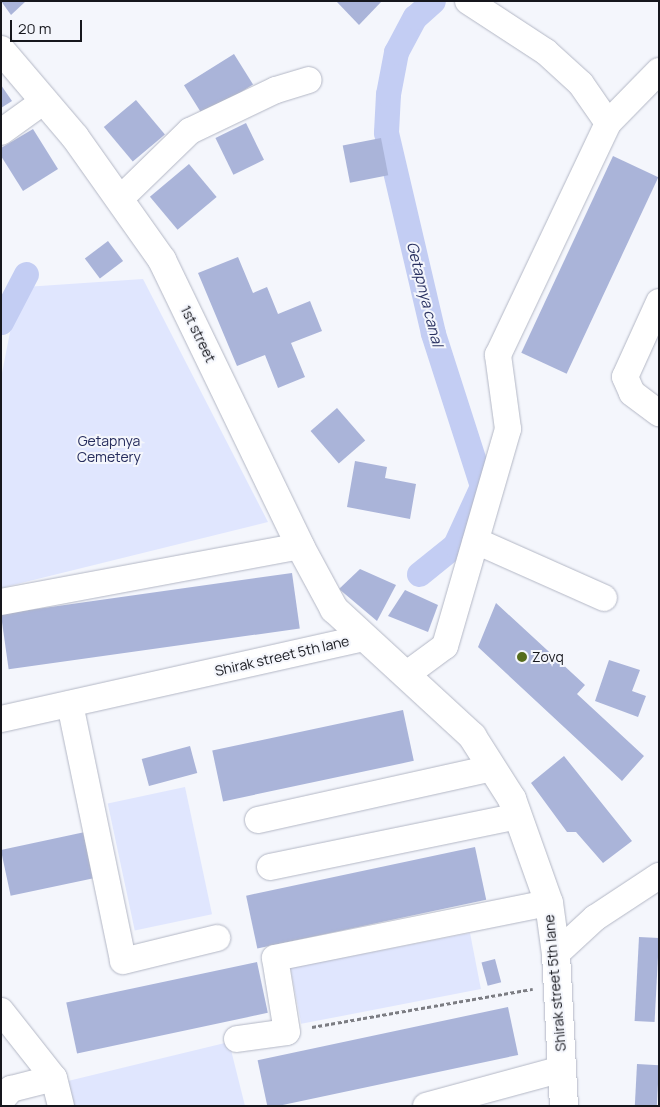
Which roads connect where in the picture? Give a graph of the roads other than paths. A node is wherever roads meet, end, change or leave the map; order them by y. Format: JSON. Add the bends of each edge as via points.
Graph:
{"nodes":[{"id":1,"x":468,"y":1,"type":"edge"},
{"id":2,"x":1,"y":50,"type":"edge"},
{"id":3,"x":659,"y":71,"type":"edge"},
{"id":4,"x":308,"y":80,"type":"dead end"},
{"id":5,"x":44,"y":101,"type":"junction"},
{"id":6,"x":608,"y":122,"type":"junction"},
{"id":7,"x":1,"y":132,"type":"edge"},
{"id":8,"x":120,"y":199,"type":"junction"},
{"id":9,"x":659,"y":302,"type":"edge"},
{"id":10,"x":659,"y":413,"type":"edge"},
{"id":11,"x":476,"y":541,"type":"junction"},
{"id":12,"x":300,"y":546,"type":"junction"},
{"id":13,"x":604,"y":598,"type":"dead end"},
{"id":14,"x":1,"y":602,"type":"edge"},
{"id":15,"x":363,"y":638,"type":"junction"},
{"id":16,"x":407,"y":674,"type":"junction"},
{"id":17,"x":70,"y":704,"type":"junction"},
{"id":18,"x":1,"y":719,"type":"edge"},
{"id":19,"x":492,"y":768,"type":"junction"},
{"id":20,"x":518,"y":816,"type":"junction"},
{"id":21,"x":258,"y":820,"type":"dead end"},
{"id":22,"x":270,"y":867,"type":"dead end"},
{"id":23,"x":659,"y":876,"type":"edge"},
{"id":24,"x":548,"y":903,"type":"junction"},
{"id":25,"x":217,"y":938,"type":"dead end"},
{"id":26,"x":556,"y":954,"type":"junction"},
{"id":27,"x":1,"y":1011,"type":"edge"},
{"id":28,"x":237,"y":1039,"type":"dead end"},
{"id":29,"x":562,"y":1069,"type":"junction"},
{"id":30,"x":54,"y":1078,"type":"junction"},
{"id":31,"x":1,"y":1100,"type":"edge"},
{"id":32,"x":61,"y":1106,"type":"edge"},
{"id":33,"x":426,"y":1106,"type":"edge"},
{"id":34,"x":564,"y":1106,"type":"edge"}],
"edges":[{"from":1,"to":6,"type":"street","via":[[546,52],[581,84]]},
{"from":2,"to":5,"type":"main road","name":"1st street"},
{"from":3,"to":6,"type":"street"},
{"from":4,"to":8,"type":"street","via":[[276,90],[190,132]]},
{"from":5,"to":7,"type":"street"},
{"from":5,"to":8,"type":"main road","name":"1st street"},
{"from":6,"to":11,"type":"street","via":[[498,355],[508,429]]},
{"from":8,"to":12,"type":"main road","name":"1st street","via":[[162,260]]},
{"from":9,"to":10,"type":"street","via":[[625,377],[632,393]]},
{"from":11,"to":13,"type":"street"},
{"from":11,"to":16,"type":"street","via":[[445,646]]},
{"from":12,"to":14,"type":"street"},
{"from":12,"to":15,"type":"main road","name":"1st street","via":[[334,609]]},
{"from":15,"to":16,"type":"main road","name":"Shirak street 5th lane"},
{"from":15,"to":17,"type":"street","name":"Shirak street 5th lane"},
{"from":16,"to":19,"type":"main road","name":"Shirak street 5th lane","via":[[472,736]]},
{"from":17,"to":18,"type":"street","name":"Shirak street 5th lane"},
{"from":17,"to":25,"type":"street","via":[[123,961]]},
{"from":19,"to":20,"type":"main road","name":"Shirak street 5th lane","via":[[512,799]]},
{"from":19,"to":21,"type":"street"},
{"from":20,"to":22,"type":"street"},
{"from":20,"to":24,"type":"main road","name":"Shirak street 5th lane"},
{"from":23,"to":26,"type":"street","via":[[595,918]]},
{"from":24,"to":26,"type":"main road","name":"Shirak street 5th lane"},
{"from":24,"to":28,"type":"street","via":[[275,958],[286,1032]]},
{"from":26,"to":29,"type":"main road","name":"Shirak street 5th lane"},
{"from":27,"to":30,"type":"street"},
{"from":29,"to":33,"type":"street"},
{"from":29,"to":34,"type":"main road","name":"Shirak street 5th lane"},
{"from":30,"to":31,"type":"street","via":[[11,1089]]},
{"from":30,"to":32,"type":"street"}]}
